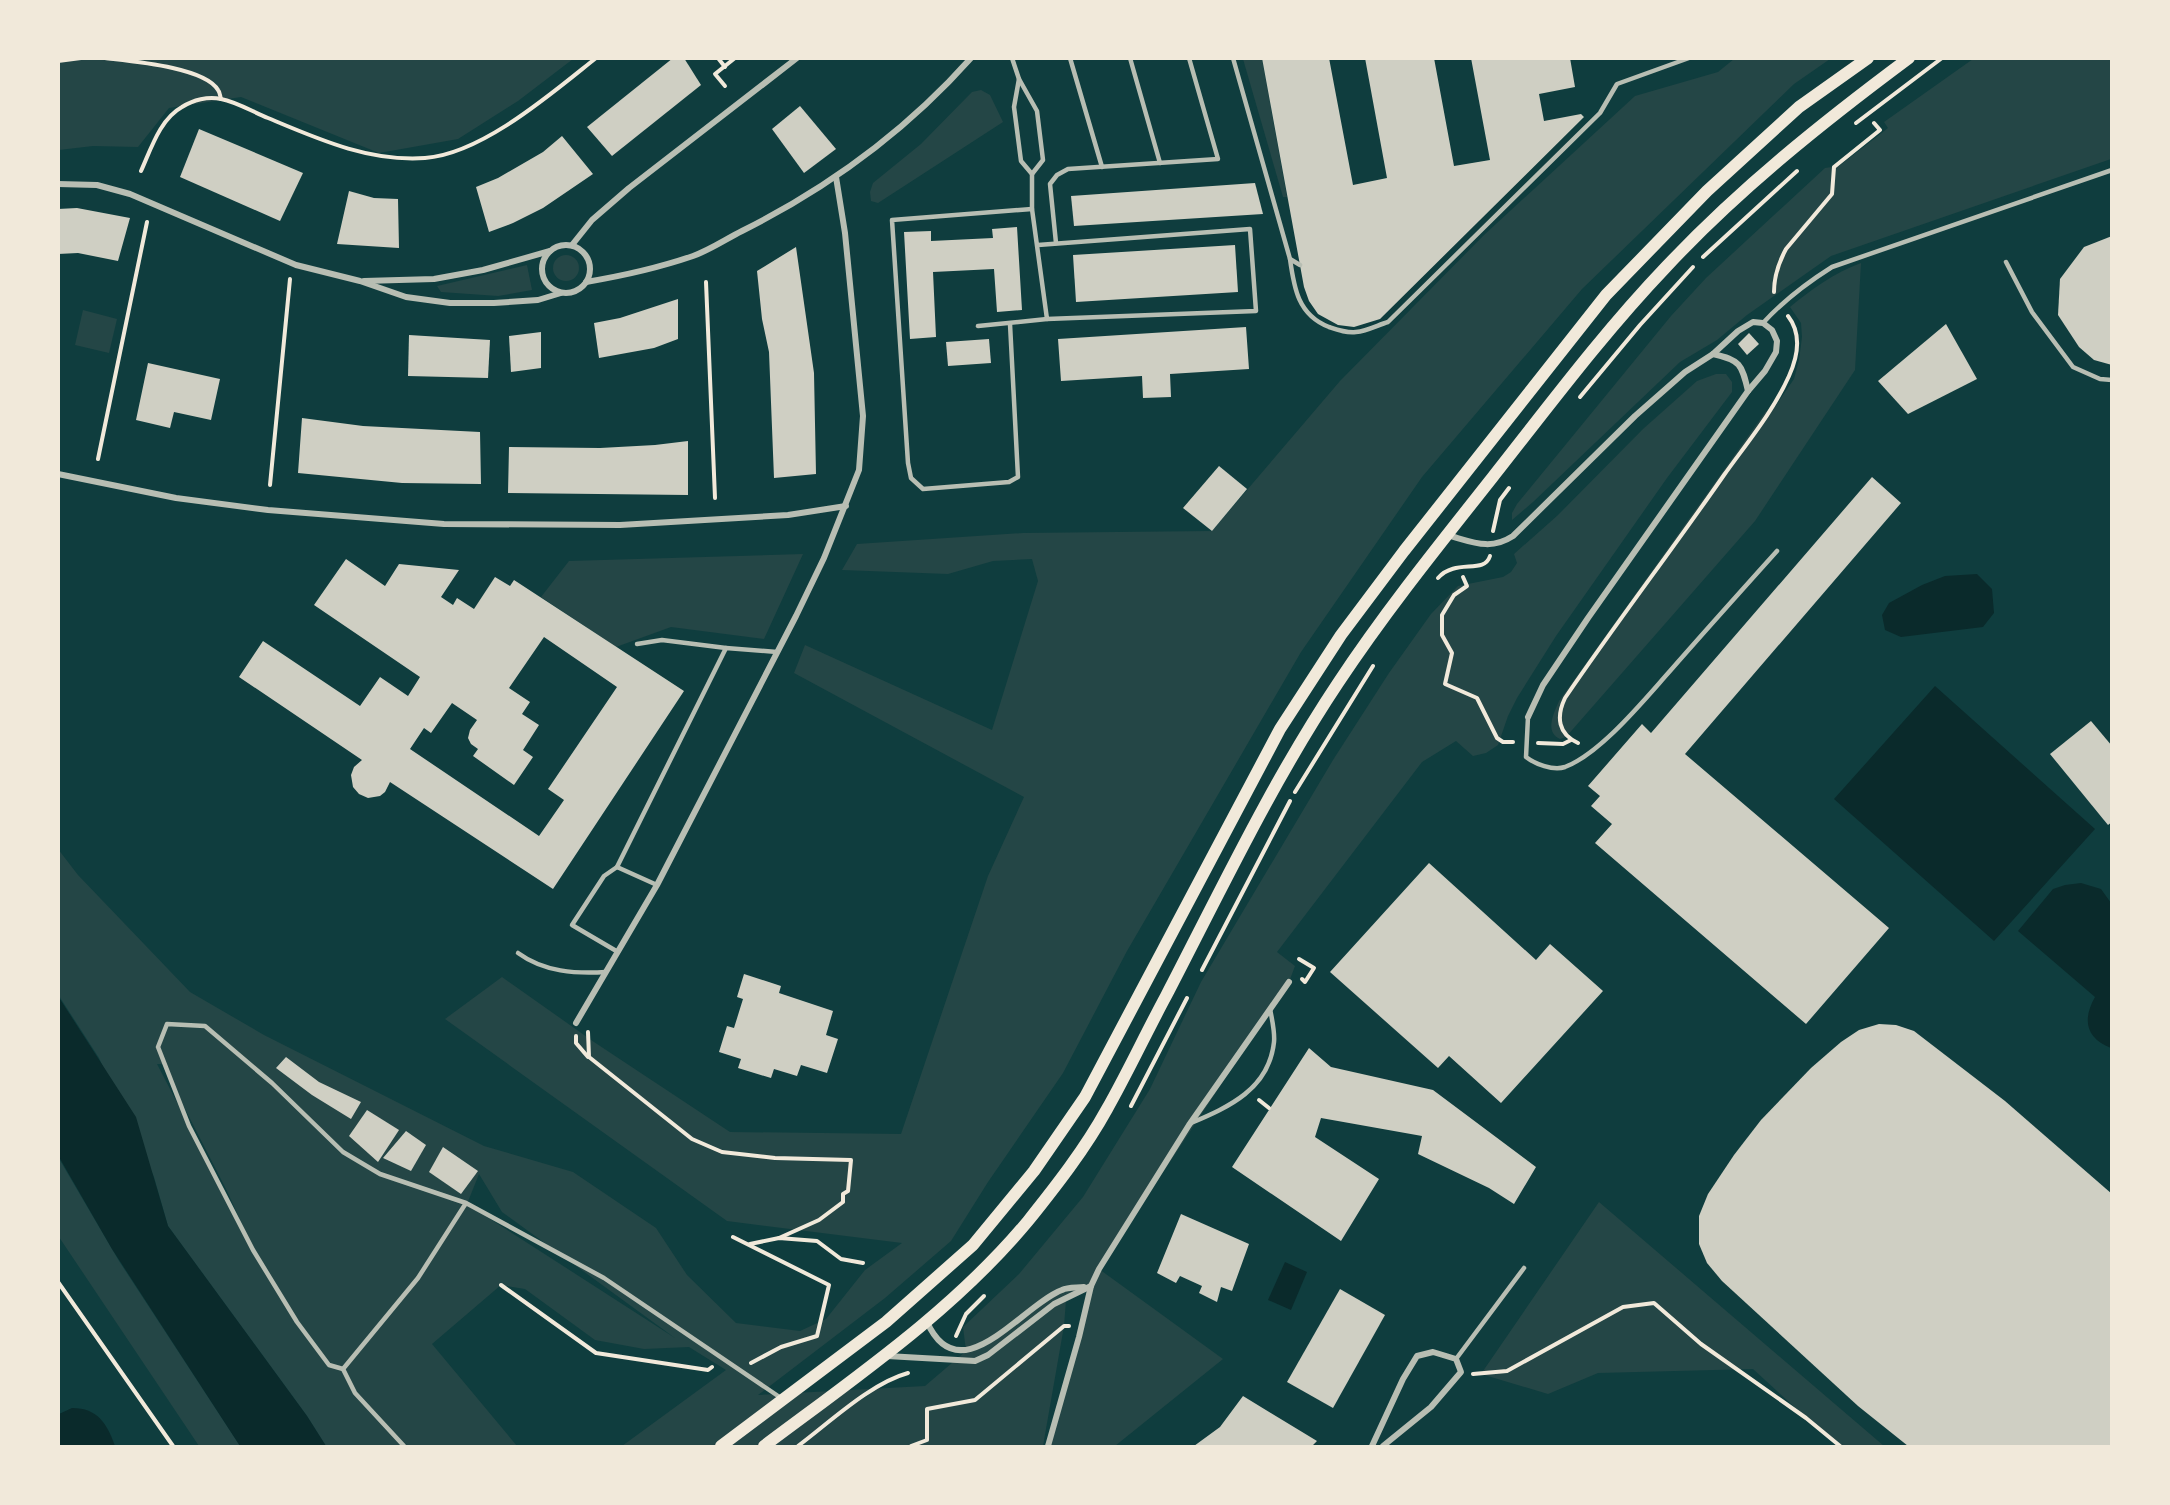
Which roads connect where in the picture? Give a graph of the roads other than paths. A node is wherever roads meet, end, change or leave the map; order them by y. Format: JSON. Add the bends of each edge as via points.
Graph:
{"nodes":[{"id":1,"x":797,"y":58,"type":"edge"},
{"id":2,"x":971,"y":58,"type":"edge"},
{"id":3,"x":1012,"y":58,"type":"edge"},
{"id":4,"x":1070,"y":58,"type":"edge"},
{"id":5,"x":1130,"y":58,"type":"edge"},
{"id":6,"x":1189,"y":58,"type":"edge"},
{"id":7,"x":1233,"y":58,"type":"edge"},
{"id":8,"x":1689,"y":58,"type":"edge"},
{"id":9,"x":1868,"y":58,"type":"edge"},
{"id":10,"x":1909,"y":58,"type":"edge"},
{"id":11,"x":1019,"y":79,"type":"junction"},
{"id":12,"x":1160,"y":163,"type":"junction"},
{"id":13,"x":1102,"y":167,"type":"junction"},
{"id":14,"x":2112,"y":170,"type":"edge"},
{"id":15,"x":1032,"y":174,"type":"junction"},
{"id":16,"x":836,"y":177,"type":"junction"},
{"id":17,"x":58,"y":184,"type":"edge"},
{"id":18,"x":1032,"y":209,"type":"junction"},
{"id":19,"x":1056,"y":243,"type":"junction"},
{"id":20,"x":1038,"y":244,"type":"junction"},
{"id":21,"x":572,"y":245,"type":"junction"},
{"id":22,"x":550,"y":251,"type":"junction"},
{"id":23,"x":1290,"y":259,"type":"junction"},
{"id":24,"x":2006,"y":262,"type":"dead end"},
{"id":25,"x":1300,"y":265,"type":"dead end"},
{"id":26,"x":360,"y":282,"type":"junction"},
{"id":27,"x":586,"y":282,"type":"junction"},
{"id":28,"x":561,"y":293,"type":"junction"},
{"id":29,"x":1047,"y":319,"type":"junction"},
{"id":30,"x":1763,"y":323,"type":"junction"},
{"id":31,"x":1010,"y":324,"type":"junction"},
{"id":32,"x":978,"y":326,"type":"dead end"},
{"id":33,"x":1713,"y":354,"type":"junction"},
{"id":34,"x":2112,"y":380,"type":"edge"},
{"id":35,"x":1748,"y":391,"type":"junction"},
{"id":36,"x":58,"y":474,"type":"edge"},
{"id":37,"x":846,"y":506,"type":"junction"},
{"id":38,"x":1447,"y":535,"type":"junction"},
{"id":39,"x":1777,"y":551,"type":"dead end"},
{"id":40,"x":637,"y":644,"type":"dead end"},
{"id":41,"x":726,"y":648,"type":"junction"},
{"id":42,"x":777,"y":652,"type":"junction"},
{"id":43,"x":1528,"y":717,"type":"joint"},
{"id":44,"x":617,"y":867,"type":"junction"},
{"id":45,"x":657,"y":885,"type":"junction"},
{"id":46,"x":618,"y":952,"type":"junction"},
{"id":47,"x":518,"y":953,"type":"dead end"},
{"id":48,"x":606,"y":972,"type":"junction"},
{"id":49,"x":1288,"y":982,"type":"road end"},
{"id":50,"x":1270,"y":1008,"type":"junction"},
{"id":51,"x":576,"y":1023,"type":"road end"},
{"id":52,"x":1189,"y":1125,"type":"junction"},
{"id":53,"x":466,"y":1203,"type":"junction"},
{"id":54,"x":1524,"y":1268,"type":"dead end"},
{"id":55,"x":1091,"y":1286,"type":"junction"},
{"id":56,"x":927,"y":1322,"type":"junction"},
{"id":57,"x":884,"y":1355,"type":"junction"},
{"id":58,"x":1456,"y":1359,"type":"junction"},
{"id":59,"x":343,"y":1369,"type":"junction"},
{"id":60,"x":783,"y":1400,"type":"junction"},
{"id":61,"x":404,"y":1446,"type":"edge"},
{"id":62,"x":721,"y":1446,"type":"edge"},
{"id":63,"x":764,"y":1446,"type":"edge"},
{"id":64,"x":1048,"y":1446,"type":"edge"},
{"id":65,"x":1372,"y":1446,"type":"edge"},
{"id":66,"x":1383,"y":1446,"type":"edge"}],
"edges":[{"from":1,"to":21,"type":"street","via":[[629,188],[592,220]]},
{"from":2,"to":16,"type":"street","via":[[894,134]]},
{"from":3,"to":11,"type":"lane"},
{"from":4,"to":13,"type":"lane"},
{"from":5,"to":12,"type":"lane"},
{"from":6,"to":12,"type":"lane","via":[[1218,159]]},
{"from":7,"to":23,"type":"lane"},
{"from":8,"to":23,"type":"lane","via":[[1617,84],[1600,113],[1388,322],[1358,332],[1344,332],[1318,323],[1301,306]]},
{"from":9,"to":60,"type":"main road","via":[[1791,115],[1707,191],[1606,295],[1341,635],[1280,729],[1085,1097],[1034,1171],[973,1245],[886,1322]]},
{"from":10,"to":38,"type":"main road","via":[[1823,122],[1667,266]]},
{"from":11,"to":15,"type":"lane","via":[[1014,106],[1021,160]]},
{"from":11,"to":15,"type":"lane","via":[[1037,111],[1041,136],[1043,160]]},
{"from":12,"to":13,"type":"lane"},
{"from":13,"to":19,"type":"lane","via":[[1068,169],[1050,184]]},
{"from":14,"to":30,"type":"lane","via":[[1832,267],[1784,300]]},
{"from":15,"to":18,"type":"lane"},
{"from":16,"to":27,"type":"street","via":[[782,211],[695,255]]},
{"from":16,"to":37,"type":"street","via":[[863,416],[859,470]]},
{"from":17,"to":26,"type":"street","via":[[97,185],[130,194],[296,265]]},
{"from":18,"to":20,"type":"lane"},
{"from":18,"to":31,"type":"lane","via":[[892,220],[908,463],[911,478],[923,489],[1009,482],[1018,477]]},
{"from":19,"to":20,"type":"lane"},
{"from":19,"to":29,"type":"lane","via":[[1250,229],[1256,311]]},
{"from":20,"to":29,"type":"lane"},
{"from":21,"to":22,"type":"street"},
{"from":21,"to":27,"type":"street","via":[[589,260]]},
{"from":22,"to":26,"type":"street","via":[[434,279]]},
{"from":22,"to":28,"type":"street","via":[[543,260],[542,273],[548,285]]},
{"from":23,"to":25,"type":"lane"},
{"from":24,"to":34,"type":"lane","via":[[2032,312],[2073,367]]},
{"from":26,"to":28,"type":"street","via":[[406,297],[450,303],[538,300]]},
{"from":27,"to":28,"type":"street","via":[[574,291]]},
{"from":29,"to":31,"type":"lane"},
{"from":30,"to":33,"type":"street","via":[[1753,322],[1738,331]]},
{"from":30,"to":35,"type":"street","via":[[1777,341],[1776,352]]},
{"from":31,"to":32,"type":"lane"},
{"from":33,"to":35,"type":"street","via":[[1731,358],[1743,368]]},
{"from":33,"to":38,"type":"street","via":[[1685,372],[1635,416],[1513,536],[1492,545]]},
{"from":35,"to":43,"type":"street","via":[[1588,618],[1543,686]]},
{"from":36,"to":37,"type":"street","via":[[176,498],[268,510],[444,524],[620,525],[788,515]]},
{"from":37,"to":42,"type":"street"},
{"from":38,"to":56,"type":"main road","via":[[1374,630],[1307,732],[1106,1110],[1081,1149],[1027,1222]]},
{"from":39,"to":43,"type":"lane","via":[[1640,704],[1593,750],[1563,768],[1531,761],[1526,757]]},
{"from":40,"to":41,"type":"lane","via":[[662,640]]},
{"from":41,"to":42,"type":"lane"},
{"from":41,"to":44,"type":"lane"},
{"from":42,"to":45,"type":"street"},
{"from":44,"to":45,"type":"lane"},
{"from":44,"to":46,"type":"lane","via":[[604,876],[572,925]]},
{"from":45,"to":46,"type":"street"},
{"from":46,"to":48,"type":"street"},
{"from":47,"to":48,"type":"lane","via":[[546,968],[578,974]]},
{"from":48,"to":51,"type":"street"},
{"from":49,"to":50,"type":"street"},
{"from":50,"to":52,"type":"street"},
{"from":50,"to":52,"type":"lane","via":[[1274,1041],[1267,1070],[1248,1093]]},
{"from":52,"to":55,"type":"street"},
{"from":53,"to":59,"type":"lane","via":[[418,1278]]},
{"from":53,"to":59,"type":"lane","via":[[380,1174],[343,1152],[272,1083],[205,1026],[167,1024],[158,1047],[189,1126],[253,1250],[297,1322],[329,1365]]},
{"from":53,"to":60,"type":"lane","via":[[604,1278]]},
{"from":54,"to":58,"type":"lane"},
{"from":55,"to":56,"type":"street","via":[[1062,1290],[976,1349],[952,1348],[942,1343]]},
{"from":55,"to":57,"type":"street","via":[[1054,1304],[975,1361]]},
{"from":55,"to":64,"type":"street"},
{"from":56,"to":57,"type":"main road"},
{"from":57,"to":63,"type":"main road"},
{"from":58,"to":65,"type":"street","via":[[1433,1352],[1417,1356]]},
{"from":58,"to":66,"type":"street","via":[[1461,1372],[1431,1407]]},
{"from":59,"to":61,"type":"lane","via":[[355,1393]]},
{"from":60,"to":62,"type":"main road"}]}
